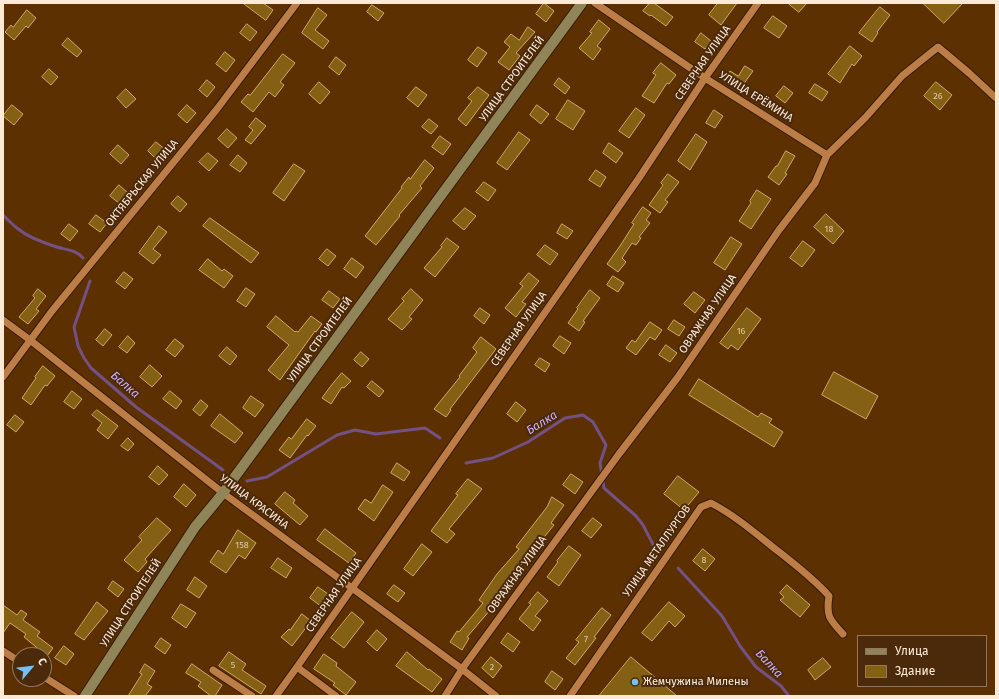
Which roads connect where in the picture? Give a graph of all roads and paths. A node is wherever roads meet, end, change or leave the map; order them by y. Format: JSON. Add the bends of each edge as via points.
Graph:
{"nodes":[{"id":1,"x":297,"y":3,"type":"edge"},
{"id":2,"x":582,"y":3,"type":"edge"},
{"id":3,"x":595,"y":3,"type":"edge"},
{"id":4,"x":758,"y":3,"type":"edge"},
{"id":5,"x":705,"y":78,"type":"junction"},
{"id":6,"x":996,"y":98,"type":"edge"},
{"id":7,"x":827,"y":155,"type":"junction"},
{"id":8,"x":3,"y":320,"type":"edge"},
{"id":9,"x":30,"y":340,"type":"junction"},
{"id":10,"x":3,"y":377,"type":"edge"},
{"id":11,"x":223,"y":493,"type":"junction"},
{"id":12,"x":352,"y":588,"type":"junction"},
{"id":13,"x":843,"y":634,"type":"dead end"},
{"id":14,"x":3,"y":651,"type":"edge"},
{"id":15,"x":12,"y":657,"type":"edge"},
{"id":16,"x":297,"y":667,"type":"junction"},
{"id":17,"x":462,"y":669,"type":"junction"},
{"id":18,"x":213,"y":670,"type":"dead end"},
{"id":19,"x":52,"y":682,"type":"edge"},
{"id":20,"x":74,"y":696,"type":"edge"},
{"id":21,"x":85,"y":696,"type":"edge"},
{"id":22,"x":252,"y":696,"type":"edge"},
{"id":23,"x":276,"y":696,"type":"edge"},
{"id":24,"x":336,"y":696,"type":"edge"},
{"id":25,"x":445,"y":696,"type":"edge"},
{"id":26,"x":496,"y":696,"type":"edge"},
{"id":27,"x":570,"y":696,"type":"edge"}],
"edges":[{"from":1,"to":9,"type":"street","name":"ОКТЯБРЬСКАЯ УЛИЦА","via":[[217,109]]},
{"from":2,"to":11,"type":"street","name":"УЛИЦА СТРОИТЕЛЕЙ"},
{"from":3,"to":5,"type":"street","name":"УЛИЦА ЕРЁМИНА"},
{"from":4,"to":5,"type":"street","name":"СЕВЕРНАЯ УЛИЦА"},
{"from":5,"to":7,"type":"street","name":"УЛИЦА ЕРЁМИНА"},
{"from":5,"to":12,"type":"street","name":"СЕВЕРНАЯ УЛИЦА"},
{"from":6,"to":7,"type":"street","name":"ОВРАЖНАЯ УЛИЦА","via":[[938,47],[902,76],[865,118]]},
{"from":7,"to":17,"type":"street","name":"ОВРАЖНАЯ УЛИЦА","via":[[815,183],[779,230],[678,377]]},
{"from":8,"to":9,"type":"street","name":"УЛИЦА КРАСИНА"},
{"from":9,"to":10,"type":"street","name":"ОКТЯБРЬСКАЯ УЛИЦА"},
{"from":9,"to":11,"type":"street","name":"УЛИЦА КРАСИНА"},
{"from":11,"to":12,"type":"street","name":"УЛИЦА КРАСИНА"},
{"from":11,"to":21,"type":"street","name":"УЛИЦА СТРОИТЕЛЕЙ","via":[[195,527]]},
{"from":12,"to":16,"type":"street","name":"СЕВЕРНАЯ УЛИЦА"},
{"from":12,"to":17,"type":"street","name":"УЛИЦА КРАСИНА"},
{"from":13,"to":27,"type":"street","name":"УЛИЦА МЕТАЛЛУРГОВ","via":[[832,621],[827,609],[829,596],[819,585],[725,510],[711,503],[701,507]]},
{"from":14,"to":15,"type":"street"},
{"from":16,"to":23,"type":"street","name":"СЕВЕРНАЯ УЛИЦА"},
{"from":16,"to":24,"type":"street"},
{"from":17,"to":25,"type":"street","name":"ОВРАЖНАЯ УЛИЦА"},
{"from":17,"to":26,"type":"street","name":"УЛИЦА КРАСИНА"},
{"from":18,"to":22,"type":"street"},
{"from":19,"to":20,"type":"street"}]}
